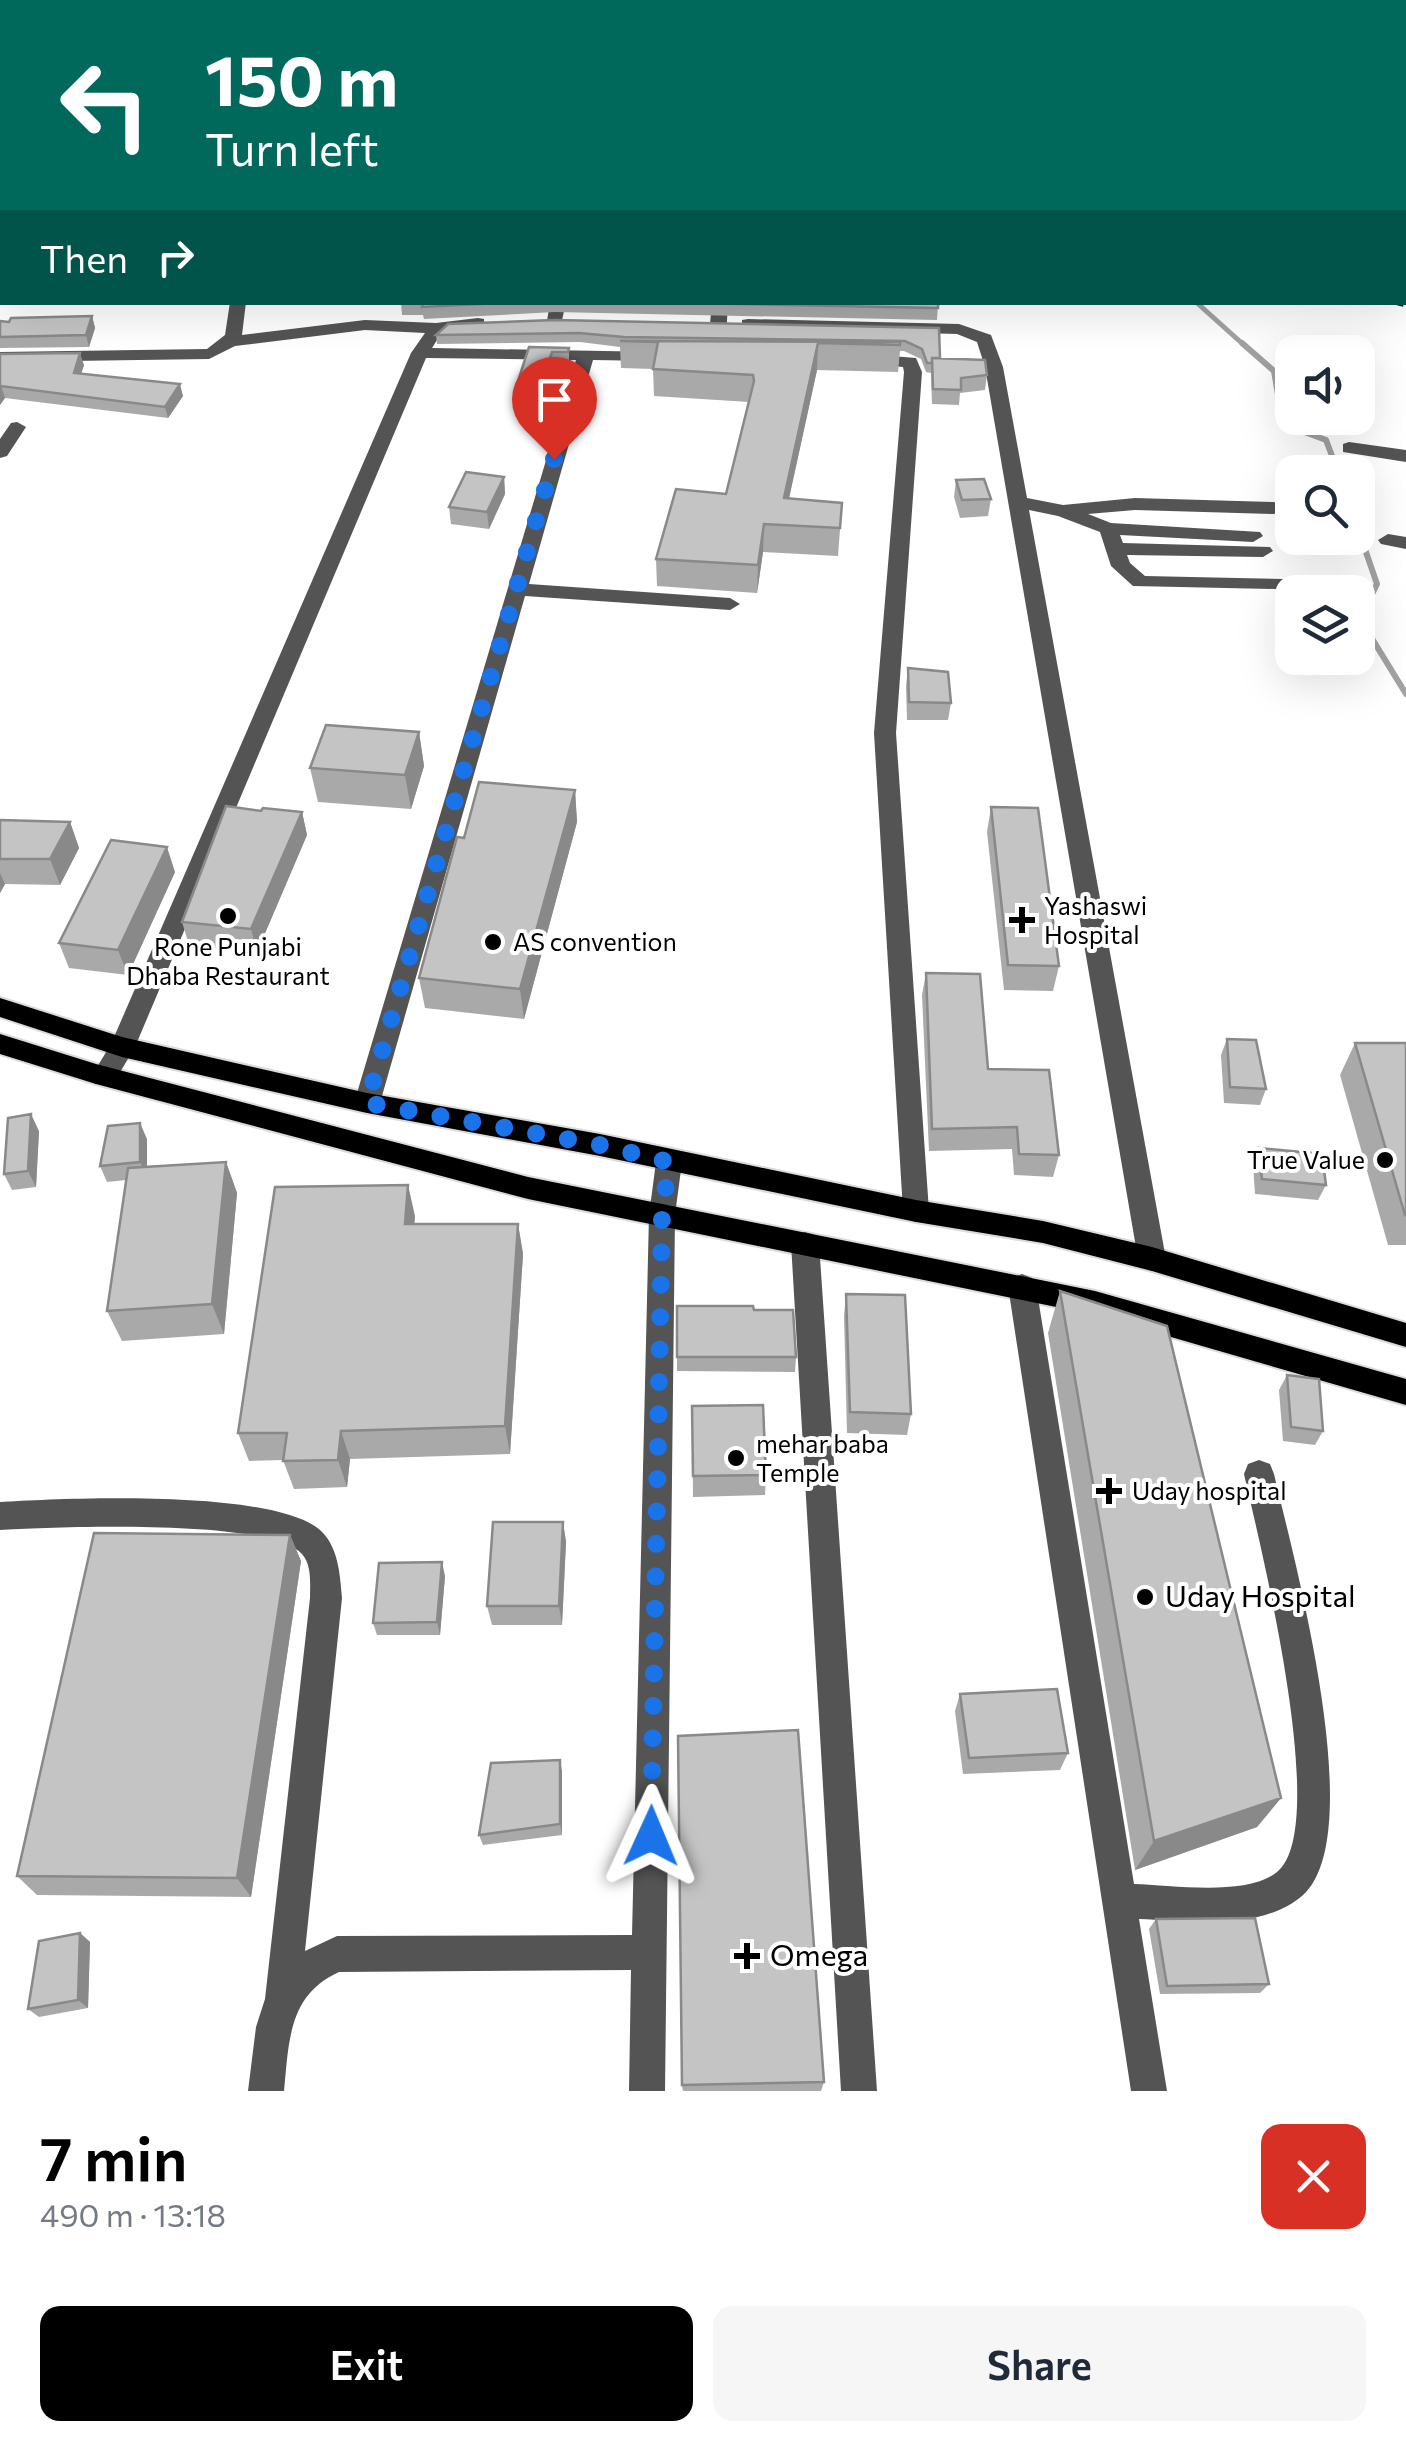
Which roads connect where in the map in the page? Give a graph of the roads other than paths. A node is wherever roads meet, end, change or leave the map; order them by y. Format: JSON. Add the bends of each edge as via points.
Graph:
{"nodes":[{"id":1,"x":238,"y":305,"type":"edge"},
{"id":2,"x":562,"y":315,"type":"edge"},
{"id":3,"x":713,"y":317,"type":"edge"},
{"id":4,"x":535,"y":321,"type":"edge"},
{"id":5,"x":495,"y":323,"type":"edge"},
{"id":6,"x":436,"y":328,"type":"junction"},
{"id":7,"x":232,"y":341,"type":"junction"},
{"id":8,"x":420,"y":354,"type":"junction"},
{"id":9,"x":586,"y":354,"type":"junction"},
{"id":10,"x":0,"y":357,"type":"edge"},
{"id":11,"x":842,"y":359,"type":"edge"},
{"id":12,"x":17,"y":427,"type":"dead end"},
{"id":13,"x":1350,"y":448,"type":"dead end"},
{"id":14,"x":0,"y":452,"type":"edge"},
{"id":15,"x":1406,"y":456,"type":"edge"},
{"id":16,"x":1016,"y":502,"type":"junction"},
{"id":17,"x":1274,"y":508,"type":"dead end"},
{"id":18,"x":1063,"y":511,"type":"junction"},
{"id":19,"x":1108,"y":528,"type":"junction"},
{"id":20,"x":1118,"y":558,"type":"junction"},
{"id":21,"x":1266,"y":559,"type":"junction"},
{"id":22,"x":516,"y":589,"type":"junction"},
{"id":23,"x":730,"y":604,"type":"dead end"},
{"id":24,"x":0,"y":1007,"type":"edge"},
{"id":25,"x":0,"y":1044,"type":"edge"},
{"id":26,"x":122,"y":1047,"type":"junction"},
{"id":27,"x":104,"y":1076,"type":"junction"},
{"id":28,"x":367,"y":1103,"type":"junction"},
{"id":29,"x":669,"y":1162,"type":"junction"},
{"id":30,"x":916,"y":1211,"type":"junction"},
{"id":31,"x":662,"y":1215,"type":"junction"},
{"id":32,"x":806,"y":1243,"type":"junction"},
{"id":33,"x":1152,"y":1260,"type":"junction"},
{"id":34,"x":1022,"y":1286,"type":"junction"},
{"id":35,"x":1406,"y":1335,"type":"edge"},
{"id":36,"x":1406,"y":1392,"type":"edge"},
{"id":37,"x":1259,"y":1474,"type":"dead end"},
{"id":38,"x":0,"y":1516,"type":"edge"},
{"id":39,"x":1119,"y":1901,"type":"junction"},
{"id":40,"x":649,"y":1952,"type":"junction"},
{"id":41,"x":282,"y":1998,"type":"junction"},
{"id":42,"x":266,"y":2091,"type":"edge"},
{"id":43,"x":647,"y":2091,"type":"edge"},
{"id":44,"x":859,"y":2091,"type":"edge"},
{"id":45,"x":1149,"y":2091,"type":"edge"}],
"edges":[{"from":1,"to":7,"type":"street"},
{"from":2,"to":4,"type":"street"},
{"from":3,"to":9,"type":"street","via":[[707,358]]},
{"from":3,"to":16,"type":"street","via":[[976,333],[994,367]]},
{"from":5,"to":6,"type":"street"},
{"from":6,"to":7,"type":"street","via":[[365,325]]},
{"from":6,"to":8,"type":"street"},
{"from":7,"to":10,"type":"street","via":[[210,354]]},
{"from":8,"to":9,"type":"street"},
{"from":8,"to":26,"type":"street"},
{"from":9,"to":22,"type":"street"},
{"from":11,"to":30,"type":"street","via":[[904,360],[913,372],[885,733]]},
{"from":12,"to":14,"type":"street"},
{"from":13,"to":15,"type":"street"},
{"from":16,"to":18,"type":"street"},
{"from":16,"to":33,"type":"street"},
{"from":17,"to":18,"type":"street","via":[[1135,504]]},
{"from":18,"to":19,"type":"street"},
{"from":19,"to":20,"type":"street"},
{"from":19,"to":21,"type":"street"},
{"from":20,"to":21,"type":"street"},
{"from":20,"to":21,"type":"street","via":[[1140,582]]},
{"from":22,"to":23,"type":"street"},
{"from":22,"to":28,"type":"street"},
{"from":24,"to":26,"type":"main road"},
{"from":25,"to":27,"type":"main road"},
{"from":26,"to":27,"type":"street"},
{"from":26,"to":28,"type":"main road"},
{"from":27,"to":31,"type":"main road","via":[[528,1188]]},
{"from":28,"to":29,"type":"main road"},
{"from":29,"to":30,"type":"main road"},
{"from":29,"to":31,"type":"street"},
{"from":30,"to":33,"type":"main road","via":[[1043,1232]]},
{"from":31,"to":32,"type":"main road"},
{"from":31,"to":40,"type":"street"},
{"from":32,"to":34,"type":"main road"},
{"from":32,"to":44,"type":"street"},
{"from":33,"to":35,"type":"main road"},
{"from":34,"to":36,"type":"main road"},
{"from":34,"to":39,"type":"street"},
{"from":37,"to":39,"type":"street","via":[[1312,1736],[1310,1846],[1296,1880],[1245,1902]]},
{"from":38,"to":41,"type":"street","via":[[129,1511],[286,1527],[310,1540],[324,1566],[326,1598]]},
{"from":39,"to":45,"type":"street"},
{"from":40,"to":41,"type":"street","via":[[337,1954],[311,1964]]},
{"from":40,"to":43,"type":"street"},
{"from":41,"to":42,"type":"street"}]}
